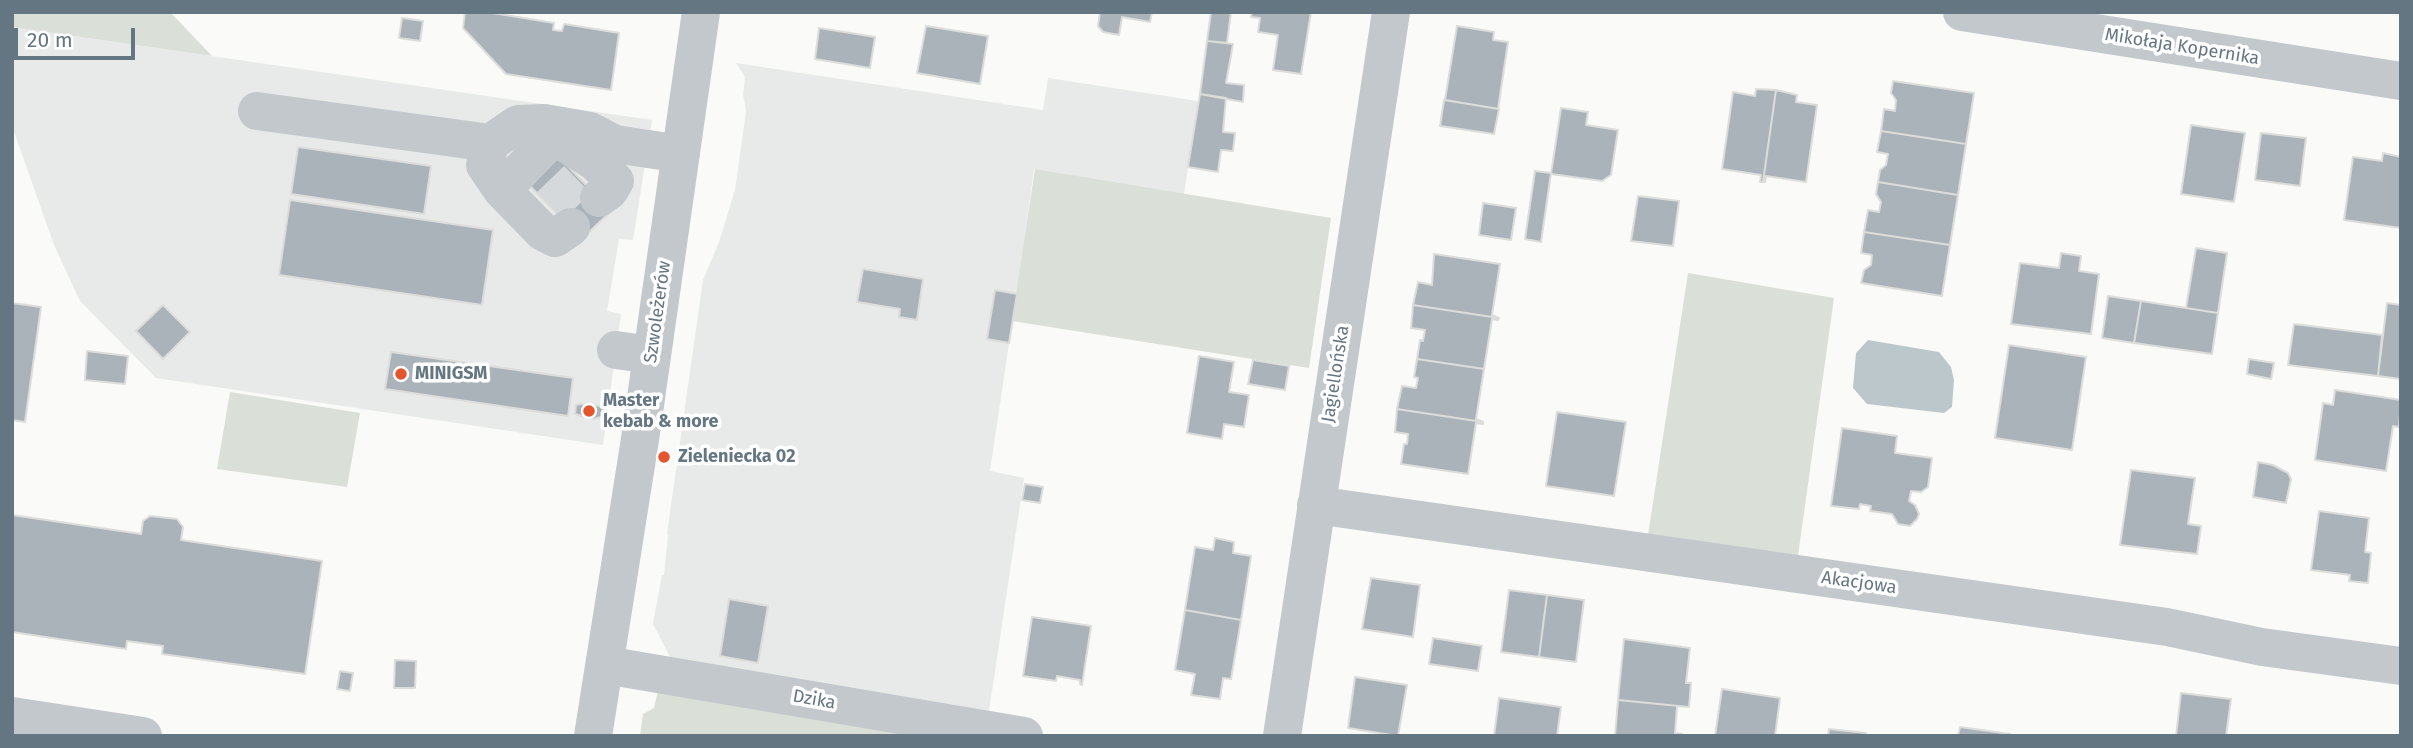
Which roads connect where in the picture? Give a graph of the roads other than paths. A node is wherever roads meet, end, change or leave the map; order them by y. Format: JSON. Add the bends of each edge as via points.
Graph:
{"nodes":[{"id":1,"x":701,"y":12,"type":"edge"},
{"id":2,"x":1391,"y":12,"type":"edge"},
{"id":3,"x":1962,"y":12,"type":"edge"},
{"id":4,"x":2401,"y":81,"type":"edge"},
{"id":5,"x":257,"y":111,"type":"dead end"},
{"id":6,"x":491,"y":143,"type":"junction"},
{"id":7,"x":681,"y":154,"type":"junction"},
{"id":8,"x":597,"y":171,"type":"junction"},
{"id":9,"x":502,"y":190,"type":"junction"},
{"id":10,"x":551,"y":219,"type":"dead end"},
{"id":11,"x":1316,"y":505,"type":"junction"},
{"id":12,"x":605,"y":665,"type":"junction"},
{"id":13,"x":2401,"y":666,"type":"edge"},
{"id":14,"x":12,"y":716,"type":"edge"},
{"id":15,"x":64,"y":730,"type":"edge"},
{"id":16,"x":143,"y":736,"type":"edge"},
{"id":17,"x":593,"y":736,"type":"edge"},
{"id":18,"x":1024,"y":736,"type":"edge"},
{"id":19,"x":1282,"y":736,"type":"edge"}],
"edges":[{"from":1,"to":7,"type":"street","name":"Szwoleżerów"},
{"from":2,"to":11,"type":"street","name":"Jagiellońska"},
{"from":3,"to":4,"type":"street","name":"Mikołaja Kopernika"},
{"from":5,"to":6,"type":"street"},
{"from":6,"to":8,"type":"street","via":[[518,124],[544,123],[590,131]]},
{"from":6,"to":9,"type":"street","via":[[485,165]]},
{"from":7,"to":8,"type":"street"},
{"from":7,"to":12,"type":"street","name":"Szwoleżerów","via":[[634,353]]},
{"from":8,"to":9,"type":"street","via":[[554,136]]},
{"from":9,"to":10,"type":"street"},
{"from":11,"to":13,"type":"street","name":"Akacjowa","via":[[2167,627],[2262,647]]},
{"from":11,"to":19,"type":"street","name":"Jagiellońska"},
{"from":12,"to":17,"type":"street","name":"Szwoleżerów"},
{"from":12,"to":18,"type":"street","name":"Dzika"},
{"from":14,"to":15,"type":"street"},
{"from":15,"to":16,"type":"street"}]}
